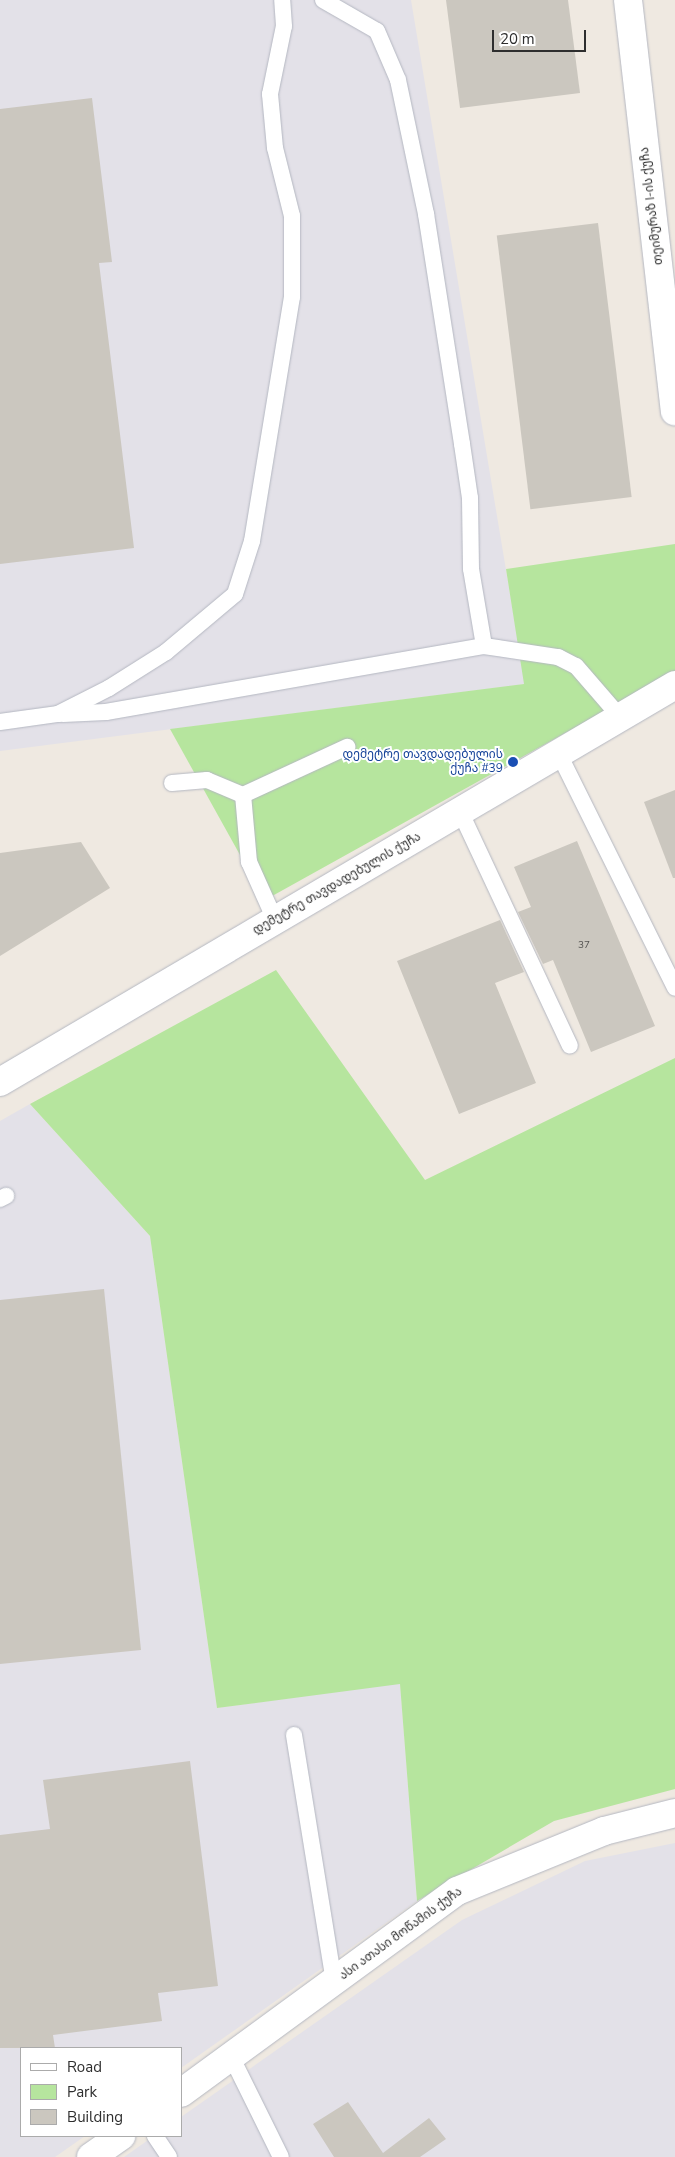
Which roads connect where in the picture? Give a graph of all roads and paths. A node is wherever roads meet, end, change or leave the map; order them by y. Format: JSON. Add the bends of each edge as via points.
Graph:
{"nodes":[{"id":1,"x":282,"y":0,"type":"edge"},
{"id":2,"x":323,"y":0,"type":"edge"},
{"id":3,"x":628,"y":0,"type":"edge"},
{"id":4,"x":675,"y":411,"type":"edge"},
{"id":5,"x":484,"y":646,"type":"junction"},
{"id":6,"x":675,"y":685,"type":"edge"},
{"id":7,"x":58,"y":714,"type":"junction"},
{"id":8,"x":621,"y":718,"type":"junction"},
{"id":9,"x":0,"y":722,"type":"edge"},
{"id":10,"x":347,"y":747,"type":"dead end"},
{"id":11,"x":559,"y":754,"type":"junction"},
{"id":12,"x":172,"y":783,"type":"dead end"},
{"id":13,"x":244,"y":795,"type":"junction"},
{"id":14,"x":460,"y":811,"type":"junction"},
{"id":15,"x":275,"y":920,"type":"junction"},
{"id":16,"x":675,"y":988,"type":"edge"},
{"id":17,"x":570,"y":1046,"type":"dead end"},
{"id":18,"x":0,"y":1082,"type":"edge"},
{"id":19,"x":294,"y":1735,"type":"dead end"},
{"id":20,"x":675,"y":1813,"type":"edge"},
{"id":21,"x":334,"y":1982,"type":"junction"},
{"id":22,"x":232,"y":2058,"type":"junction"},
{"id":23,"x":182,"y":2092,"type":"edge"},
{"id":24,"x":120,"y":2137,"type":"edge"},
{"id":25,"x":156,"y":2137,"type":"edge"},
{"id":26,"x":91,"y":2157,"type":"edge"},
{"id":27,"x":169,"y":2157,"type":"edge"},
{"id":28,"x":280,"y":2157,"type":"edge"}],
"edges":[{"from":1,"to":7,"type":"lane","via":[[284,26],[270,94],[275,148],[292,216],[292,297],[252,541],[235,594],[166,652]]},
{"from":2,"to":5,"type":"lane","via":[[377,31],[400,87],[426,214],[470,498],[471,569]]},
{"from":3,"to":4,"type":"main road","name":"თეიმურაზ I-ის ქუჩა"},
{"from":5,"to":7,"type":"lane","via":[[116,711]]},
{"from":5,"to":8,"type":"lane","via":[[558,657],[576,666]]},
{"from":6,"to":8,"type":"main road","name":"დემეტრე თავდადებულის ქუჩა"},
{"from":7,"to":9,"type":"lane"},
{"from":8,"to":11,"type":"main road","name":"დემეტრე თავდადებულის ქუჩა"},
{"from":10,"to":13,"type":"lane"},
{"from":11,"to":14,"type":"main road","name":"დემეტრე თავდადებულის ქუჩა"},
{"from":11,"to":16,"type":"lane"},
{"from":12,"to":13,"type":"lane","via":[[207,780]]},
{"from":13,"to":15,"type":"lane","via":[[249,862]]},
{"from":14,"to":15,"type":"main road","name":"დემეტრე თავდადებულის ქუჩა"},
{"from":14,"to":17,"type":"lane"},
{"from":15,"to":18,"type":"main road","name":"დემეტრე თავდადებულის ქუჩა"},
{"from":19,"to":21,"type":"lane"},
{"from":20,"to":21,"type":"main road","name":"ასი ათასი მოწამის ქუჩა","via":[[604,1831],[457,1891]]},
{"from":21,"to":22,"type":"main road","name":"ასი ათასი მოწამის ქუჩა"},
{"from":22,"to":23,"type":"main road","name":"ასი ათასი მოწამის ქუჩა"},
{"from":22,"to":28,"type":"lane"},
{"from":24,"to":26,"type":"main road"},
{"from":25,"to":27,"type":"lane"}]}
